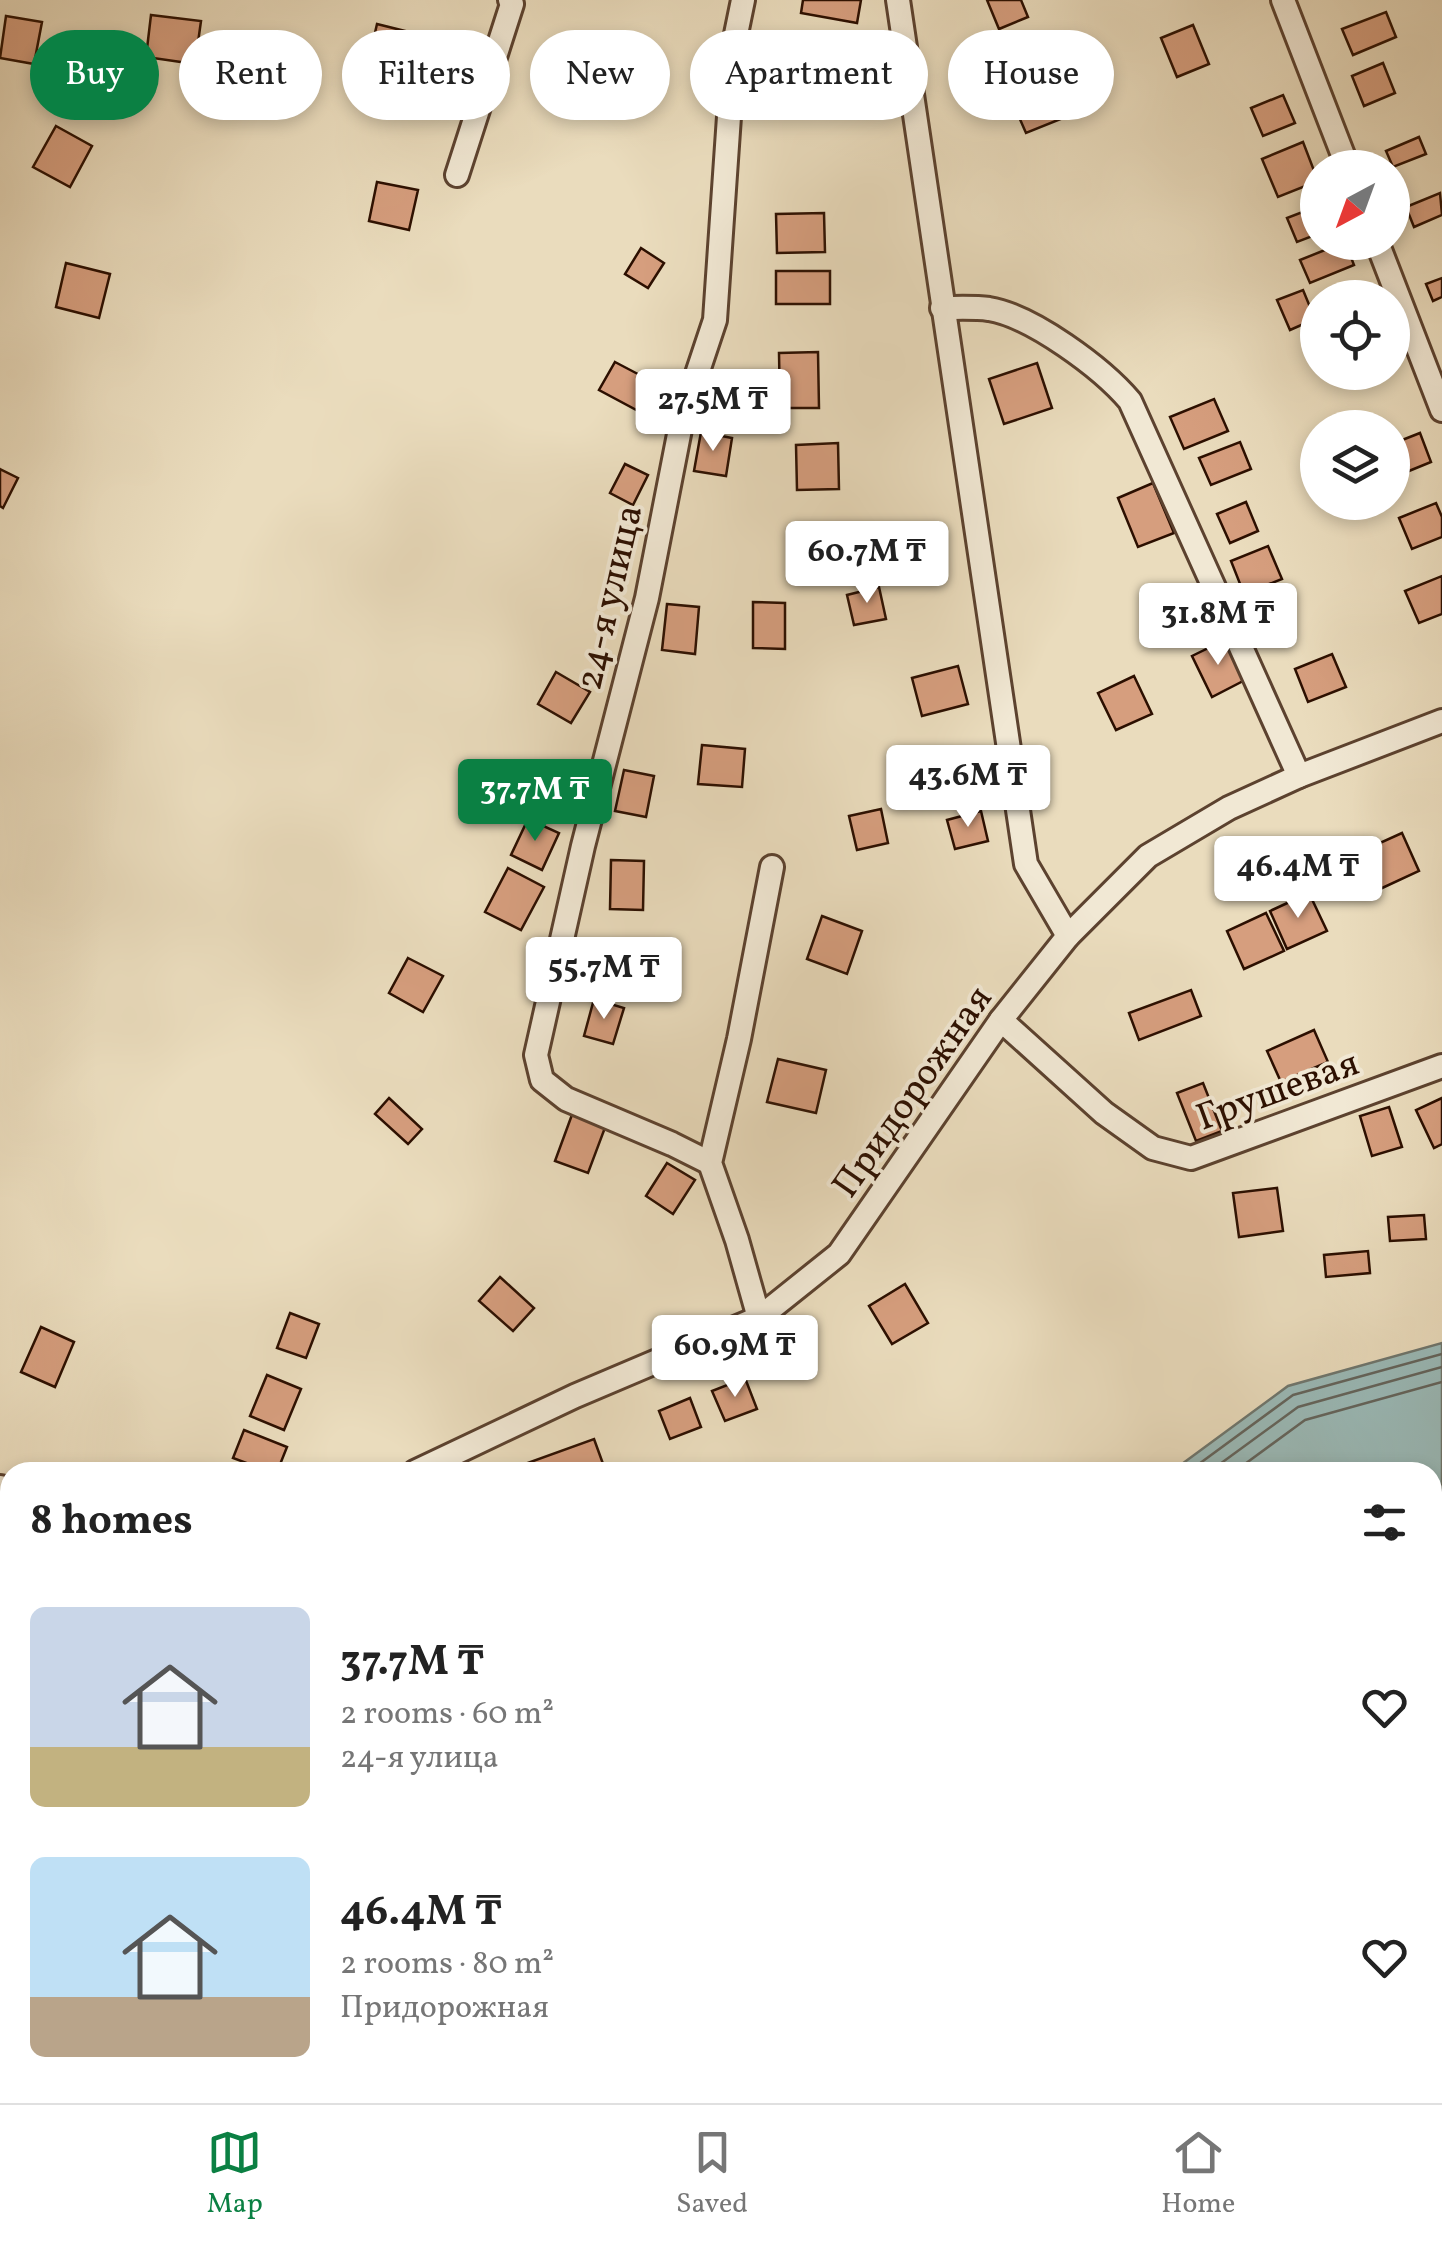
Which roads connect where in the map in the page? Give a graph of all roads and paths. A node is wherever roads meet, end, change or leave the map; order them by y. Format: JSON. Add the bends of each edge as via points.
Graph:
{"nodes":[{"id":1,"x":510,"y":0,"type":"edge"},
{"id":2,"x":743,"y":0,"type":"edge"},
{"id":3,"x":898,"y":0,"type":"edge"},
{"id":4,"x":1282,"y":0,"type":"edge"},
{"id":5,"x":1341,"y":150,"type":"edge"},
{"id":6,"x":458,"y":175,"type":"dead end"},
{"id":7,"x":1384,"y":260,"type":"edge"},
{"id":8,"x":942,"y":308,"type":"junction"},
{"id":9,"x":1442,"y":410,"type":"edge"},
{"id":10,"x":1442,"y":722,"type":"edge"},
{"id":11,"x":1299,"y":776,"type":"junction"},
{"id":12,"x":772,"y":867,"type":"dead end"},
{"id":13,"x":1068,"y":936,"type":"junction"},
{"id":14,"x":1001,"y":1020,"type":"junction"},
{"id":15,"x":1442,"y":1066,"type":"edge"},
{"id":16,"x":710,"y":1163,"type":"junction"},
{"id":17,"x":758,"y":1318,"type":"junction"},
{"id":18,"x":436,"y":1462,"type":"edge"}],
"edges":[{"from":1,"to":6,"type":"street"},
{"from":2,"to":16,"type":"street","name":"24-я улица","via":[[734,44],[715,320],[682,419],[647,598],[536,1055],[542,1080],[566,1099]]},
{"from":3,"to":8,"type":"street"},
{"from":4,"to":5,"type":"street"},
{"from":7,"to":9,"type":"street"},
{"from":8,"to":11,"type":"street","via":[[992,310],[1048,332],[1130,401]]},
{"from":8,"to":13,"type":"street","via":[[1026,864]]},
{"from":10,"to":11,"type":"street","name":"Придорожная"},
{"from":11,"to":13,"type":"street","name":"Придорожная","via":[[1148,856]]},
{"from":12,"to":16,"type":"street"},
{"from":13,"to":14,"type":"street","name":"Придорожная"},
{"from":14,"to":15,"type":"street","name":"Грушевая","via":[[1104,1113],[1153,1148],[1191,1158]]},
{"from":14,"to":17,"type":"street","name":"Придорожная","via":[[838,1254]]},
{"from":16,"to":17,"type":"street"},
{"from":17,"to":18,"type":"street","name":"Придорожная"}]}
